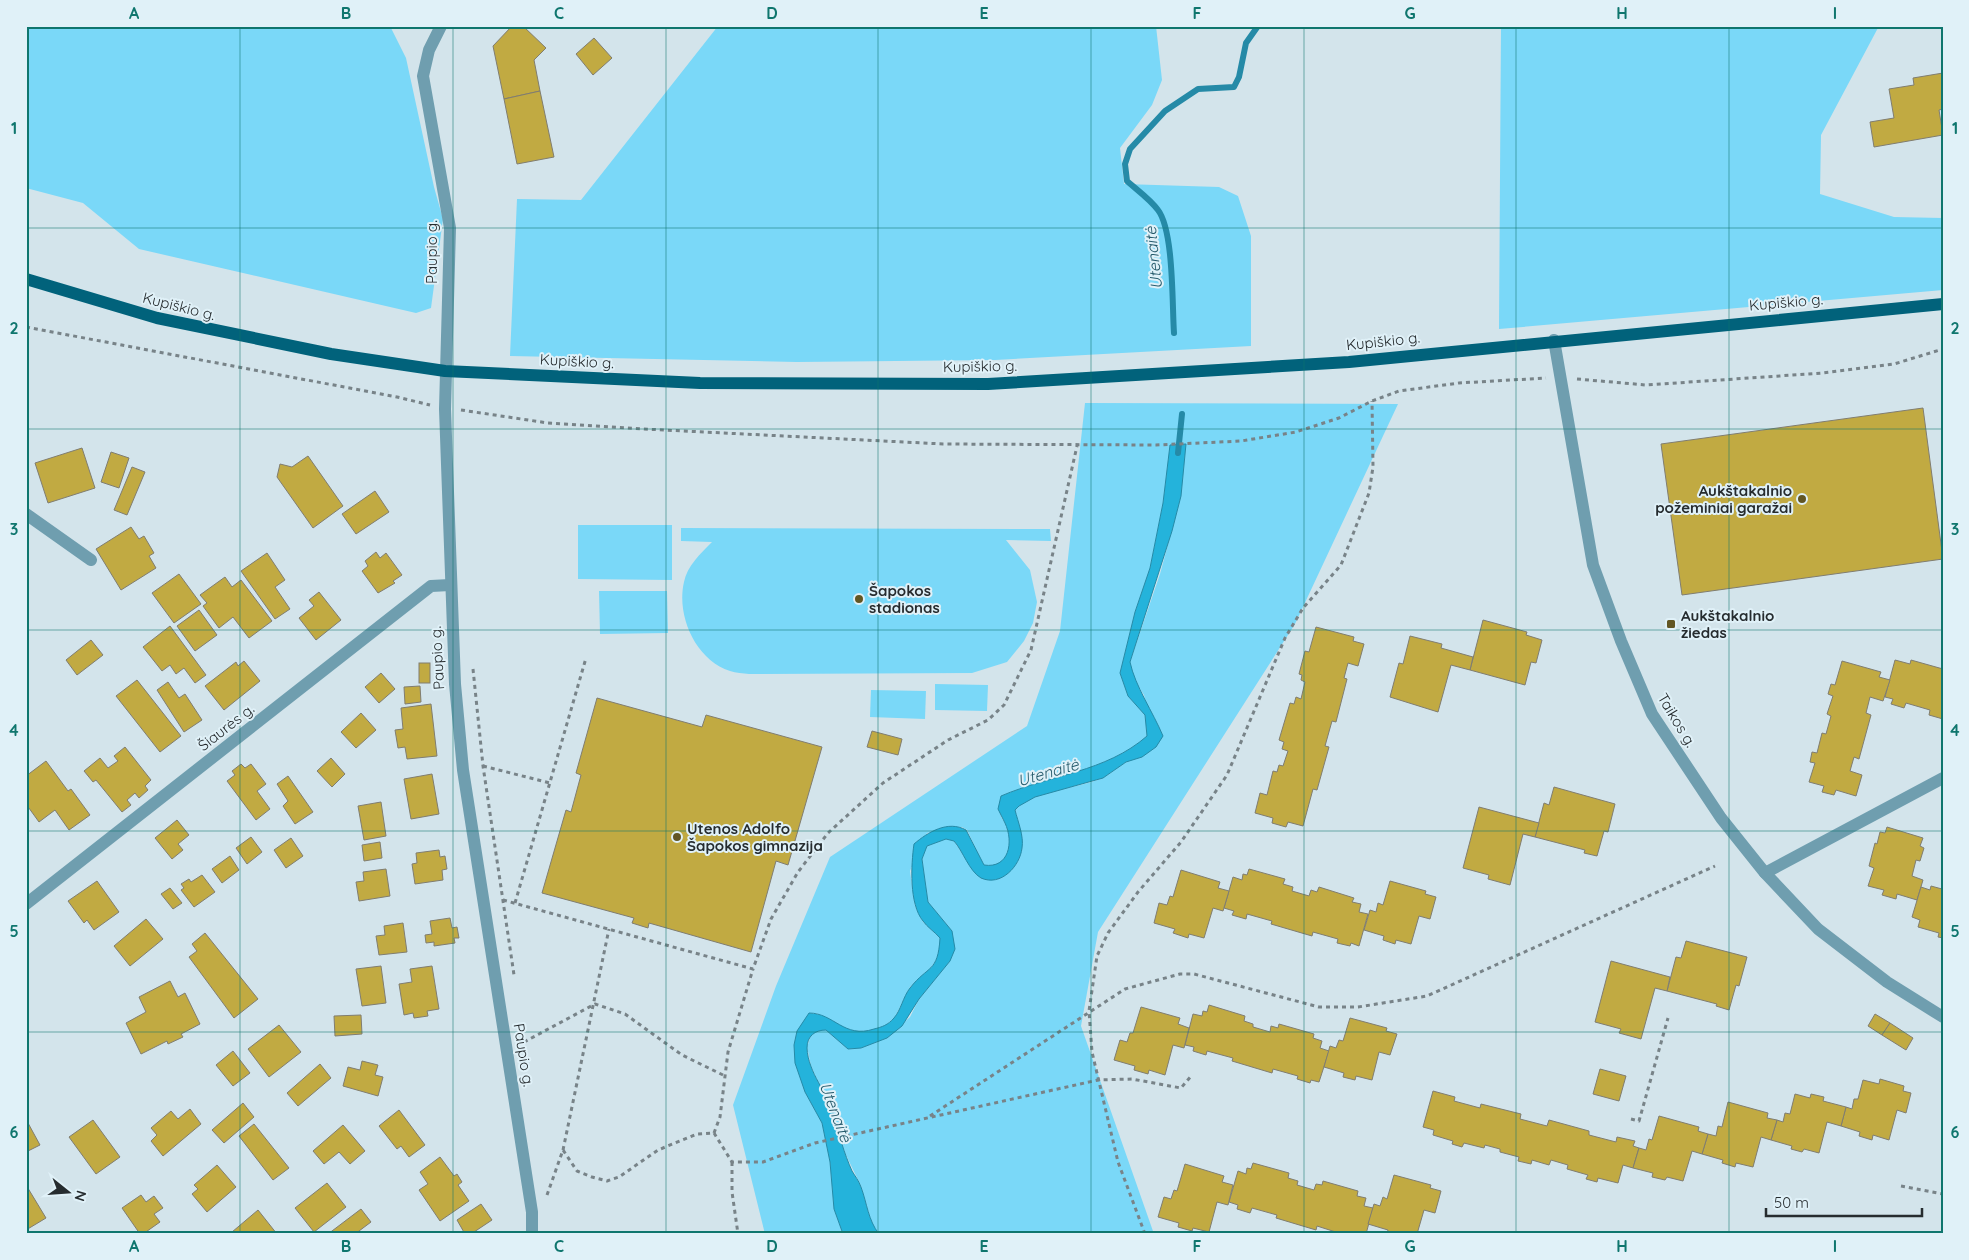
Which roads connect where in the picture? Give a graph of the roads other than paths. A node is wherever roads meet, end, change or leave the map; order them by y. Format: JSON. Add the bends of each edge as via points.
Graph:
{"nodes":[{"id":1,"x":441,"y":26,"type":"edge"},
{"id":2,"x":26,"y":279,"type":"edge"},
{"id":3,"x":1943,"y":304,"type":"edge"},
{"id":4,"x":1554,"y":340,"type":"junction"},
{"id":5,"x":445,"y":371,"type":"junction"},
{"id":6,"x":26,"y":514,"type":"edge"},
{"id":7,"x":91,"y":560,"type":"dead end"},
{"id":8,"x":450,"y":585,"type":"junction"},
{"id":9,"x":1943,"y":778,"type":"edge"},
{"id":10,"x":1765,"y":873,"type":"junction"},
{"id":11,"x":26,"y":904,"type":"edge"},
{"id":12,"x":1943,"y":1017,"type":"edge"},
{"id":13,"x":532,"y":1234,"type":"edge"}],
"edges":[{"from":1,"to":5,"type":"street","name":"Paupio g.","via":[[429,50],[423,76],[450,228]]},
{"from":2,"to":5,"type":"main road","name":"Kupiškio g.","via":[[157,318],[244,338]]},
{"from":3,"to":4,"type":"main road","name":"Kupiškio g."},
{"from":4,"to":5,"type":"main road","name":"Kupiškio g.","via":[[1349,362],[988,384],[700,383]]},
{"from":4,"to":10,"type":"street","name":"Taikos g.","via":[[1593,565],[1621,641],[1652,714],[1721,818]]},
{"from":5,"to":8,"type":"street","name":"Paupio g."},
{"from":6,"to":7,"type":"street"},
{"from":8,"to":11,"type":"street","name":"Šiaurės g.","via":[[431,586]]},
{"from":8,"to":13,"type":"street","name":"Paupio g.","via":[[463,770],[532,1212]]},
{"from":9,"to":10,"type":"street"},
{"from":10,"to":12,"type":"street","name":"Taikos g.","via":[[1818,929],[1887,982]]}]}
